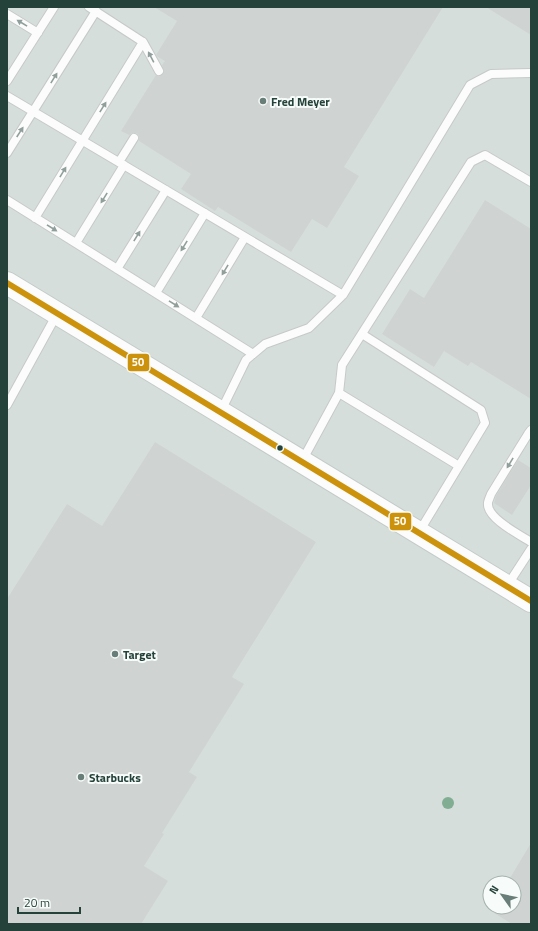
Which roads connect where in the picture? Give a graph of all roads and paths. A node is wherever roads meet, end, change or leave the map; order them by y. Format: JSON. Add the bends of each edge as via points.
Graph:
{"nodes":[{"id":1,"x":54,"y":7,"type":"edge"},
{"id":2,"x":93,"y":9,"type":"edge"},
{"id":3,"x":7,"y":14,"type":"edge"},
{"id":4,"x":38,"y":33,"type":"junction"},
{"id":5,"x":143,"y":42,"type":"junction"},
{"id":6,"x":159,"y":71,"type":"dead end"},
{"id":7,"x":531,"y":73,"type":"edge"},
{"id":8,"x":7,"y":79,"type":"edge"},
{"id":9,"x":7,"y":96,"type":"edge"},
{"id":10,"x":34,"y":112,"type":"junction"},
{"id":11,"x":134,"y":138,"type":"dead end"},
{"id":12,"x":82,"y":140,"type":"junction"},
{"id":13,"x":7,"y":153,"type":"edge"},
{"id":14,"x":122,"y":163,"type":"junction"},
{"id":15,"x":531,"y":182,"type":"edge"},
{"id":16,"x":166,"y":190,"type":"junction"},
{"id":17,"x":7,"y":200,"type":"edge"},
{"id":18,"x":204,"y":213,"type":"junction"},
{"id":19,"x":35,"y":218,"type":"junction"},
{"id":20,"x":245,"y":237,"type":"junction"},
{"id":21,"x":76,"y":243,"type":"junction"},
{"id":22,"x":117,"y":269,"type":"junction"},
{"id":23,"x":7,"y":283,"type":"edge"},
{"id":24,"x":156,"y":293,"type":"junction"},
{"id":25,"x":343,"y":295,"type":"junction"},
{"id":26,"x":58,"y":314,"type":"junction"},
{"id":27,"x":196,"y":318,"type":"junction"},
{"id":28,"x":362,"y":334,"type":"junction"},
{"id":29,"x":253,"y":354,"type":"junction"},
{"id":30,"x":339,"y":393,"type":"junction"},
{"id":31,"x":7,"y":405,"type":"edge"},
{"id":32,"x":220,"y":412,"type":"junction"},
{"id":33,"x":531,"y":430,"type":"edge"},
{"id":34,"x":302,"y":461,"type":"junction"},
{"id":35,"x":459,"y":466,"type":"junction"},
{"id":36,"x":418,"y":532,"type":"junction"},
{"id":37,"x":531,"y":542,"type":"edge"},
{"id":38,"x":531,"y":549,"type":"edge"},
{"id":39,"x":507,"y":586,"type":"junction"},
{"id":40,"x":531,"y":602,"type":"edge"}],
"edges":[{"from":1,"to":4,"type":"lane"},
{"from":2,"to":5,"type":"lane"},
{"from":10,"to":2,"type":"lane","one_way":true},
{"from":4,"to":3,"type":"lane","one_way":true},
{"from":4,"to":8,"type":"lane"},
{"from":6,"to":5,"type":"lane","one_way":true},
{"from":12,"to":5,"type":"lane","one_way":true},
{"from":7,"to":25,"type":"lane","via":[[491,74],[470,85]]},
{"from":9,"to":10,"type":"lane"},
{"from":10,"to":12,"type":"lane"},
{"from":13,"to":10,"type":"lane","one_way":true},
{"from":11,"to":14,"type":"lane"},
{"from":12,"to":14,"type":"lane"},
{"from":19,"to":12,"type":"lane","one_way":true},
{"from":14,"to":16,"type":"lane"},
{"from":14,"to":21,"type":"lane","one_way":true},
{"from":15,"to":28,"type":"lane","via":[[485,155],[471,162]]},
{"from":16,"to":18,"type":"lane"},
{"from":22,"to":16,"type":"lane","one_way":true},
{"from":17,"to":19,"type":"lane"},
{"from":18,"to":20,"type":"lane"},
{"from":18,"to":24,"type":"lane","one_way":true},
{"from":19,"to":21,"type":"lane","one_way":true},
{"from":20,"to":25,"type":"lane"},
{"from":20,"to":27,"type":"lane","one_way":true},
{"from":21,"to":22,"type":"lane"},
{"from":22,"to":24,"type":"lane"},
{"from":23,"to":26,"type":"street"},
{"from":24,"to":27,"type":"lane","one_way":true},
{"from":25,"to":29,"type":"lane","via":[[309,328],[265,344]]},
{"from":26,"to":31,"type":"lane"},
{"from":26,"to":32,"type":"street"},
{"from":27,"to":29,"type":"lane"},
{"from":28,"to":30,"type":"lane","via":[[342,366]]},
{"from":28,"to":35,"type":"lane","via":[[481,410],[485,422]]},
{"from":29,"to":32,"type":"lane","via":[[246,360]]},
{"from":30,"to":34,"type":"lane"},
{"from":30,"to":35,"type":"lane"},
{"from":32,"to":34,"type":"street"},
{"from":33,"to":37,"type":"lane","one_way":true,"via":[[491,494],[488,504],[490,514]]},
{"from":34,"to":36,"type":"street"},
{"from":35,"to":36,"type":"lane"},
{"from":36,"to":39,"type":"street"},
{"from":38,"to":39,"type":"lane"},
{"from":39,"to":40,"type":"street"}]}
